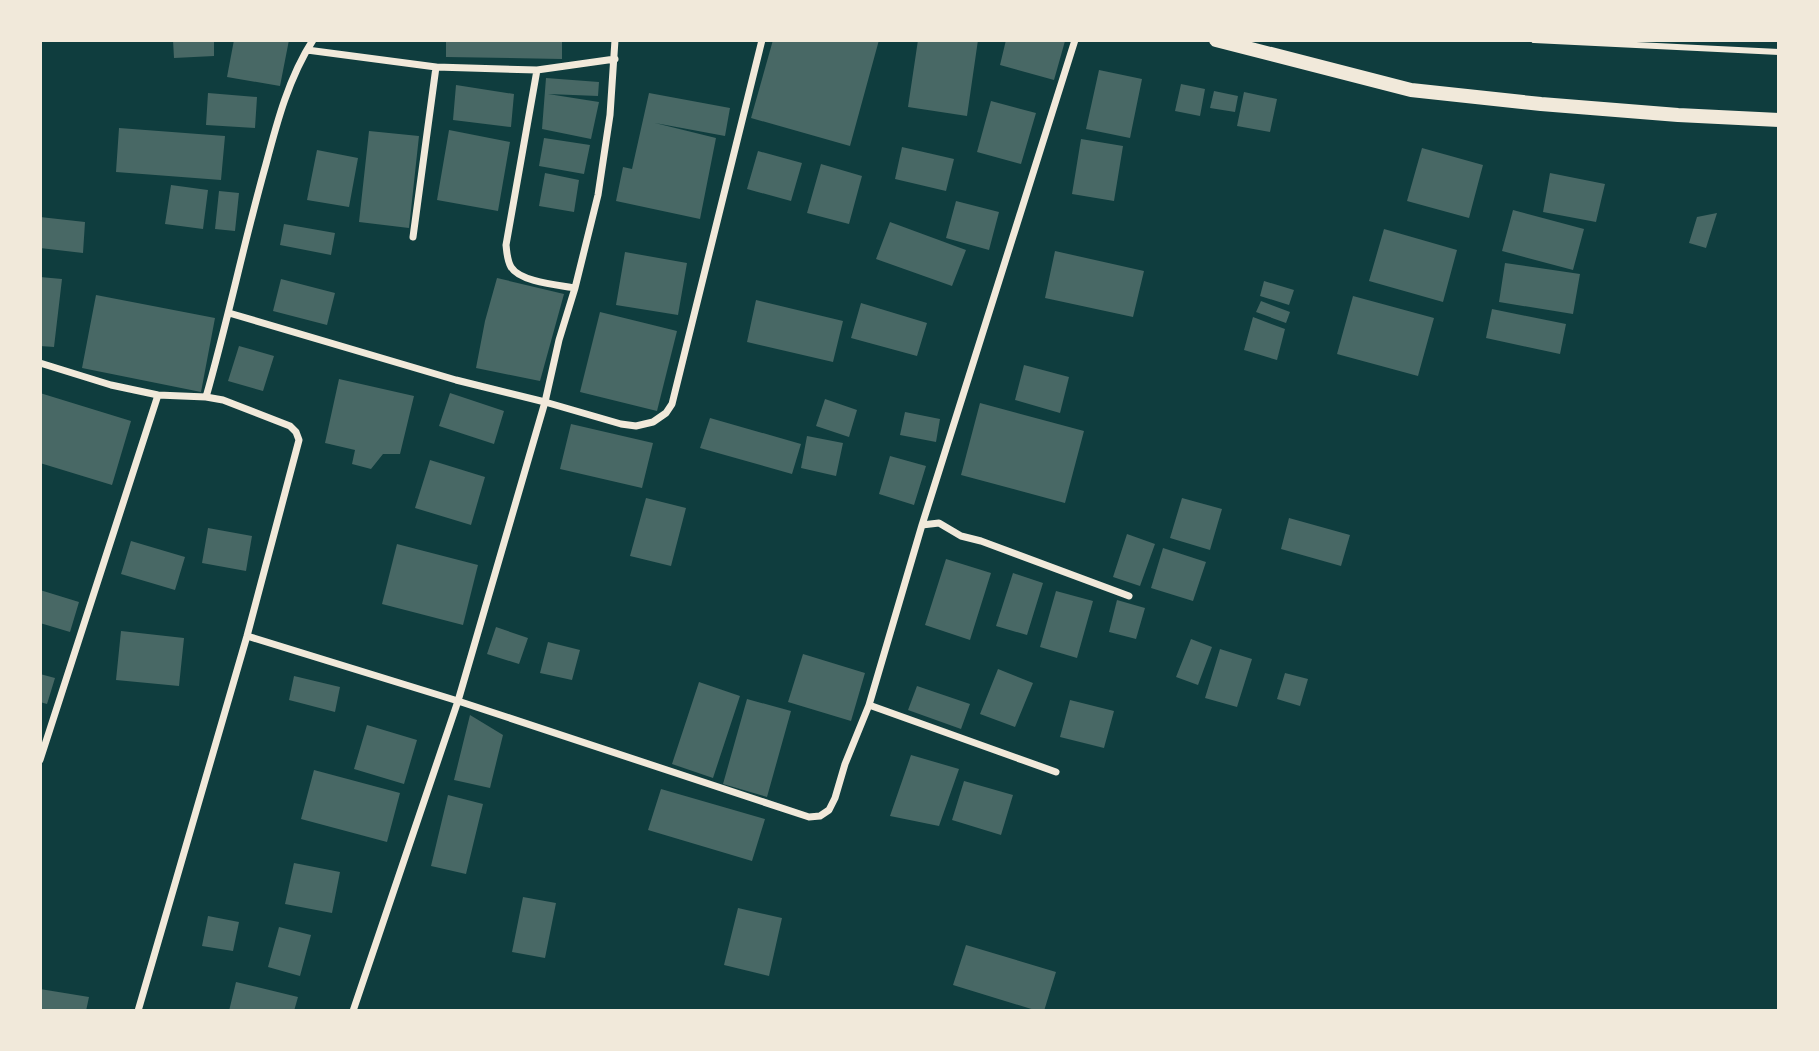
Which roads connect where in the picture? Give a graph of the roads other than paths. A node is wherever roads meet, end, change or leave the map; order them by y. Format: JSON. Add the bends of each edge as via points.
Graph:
{"nodes":[{"id":1,"x":313,"y":40,"type":"edge"},
{"id":2,"x":615,"y":40,"type":"edge"},
{"id":3,"x":762,"y":40,"type":"edge"},
{"id":4,"x":1075,"y":40,"type":"edge"},
{"id":5,"x":1216,"y":40,"type":"edge"},
{"id":6,"x":1534,"y":40,"type":"edge"},
{"id":7,"x":307,"y":50,"type":"junction"},
{"id":8,"x":1779,"y":52,"type":"edge"},
{"id":9,"x":615,"y":59,"type":"junction"},
{"id":10,"x":436,"y":67,"type":"junction"},
{"id":11,"x":537,"y":71,"type":"junction"},
{"id":12,"x":1779,"y":120,"type":"edge"},
{"id":13,"x":413,"y":237,"type":"dead end"},
{"id":14,"x":575,"y":288,"type":"junction"},
{"id":15,"x":229,"y":313,"type":"junction"},
{"id":16,"x":40,"y":363,"type":"edge"},
{"id":17,"x":158,"y":395,"type":"junction"},
{"id":18,"x":206,"y":397,"type":"junction"},
{"id":19,"x":545,"y":402,"type":"junction"},
{"id":20,"x":922,"y":525,"type":"junction"},
{"id":21,"x":1129,"y":596,"type":"dead end"},
{"id":22,"x":247,"y":636,"type":"junction"},
{"id":23,"x":458,"y":701,"type":"junction"},
{"id":24,"x":869,"y":705,"type":"junction"},
{"id":25,"x":40,"y":761,"type":"edge"},
{"id":26,"x":1056,"y":772,"type":"dead end"},
{"id":27,"x":138,"y":1011,"type":"edge"},
{"id":28,"x":353,"y":1011,"type":"edge"}],
"edges":[{"from":1,"to":7,"type":"street"},
{"from":2,"to":9,"type":"street"},
{"from":3,"to":19,"type":"street","via":[[673,404],[653,422],[636,426]]},
{"from":4,"to":20,"type":"street"},
{"from":5,"to":12,"type":"main road","via":[[1411,90]]},
{"from":6,"to":8,"type":"street"},
{"from":7,"to":10,"type":"street"},
{"from":7,"to":15,"type":"street","via":[[282,107]]},
{"from":9,"to":11,"type":"street"},
{"from":9,"to":14,"type":"street","via":[[598,195]]},
{"from":10,"to":11,"type":"street"},
{"from":10,"to":13,"type":"street"},
{"from":11,"to":14,"type":"street","via":[[507,258],[512,270],[524,277]]},
{"from":14,"to":19,"type":"street"},
{"from":15,"to":18,"type":"street"},
{"from":15,"to":19,"type":"street"},
{"from":16,"to":17,"type":"street"},
{"from":17,"to":18,"type":"street"},
{"from":17,"to":25,"type":"street"},
{"from":18,"to":22,"type":"street","via":[[290,426],[299,440]]},
{"from":19,"to":23,"type":"street"},
{"from":20,"to":21,"type":"street","via":[[939,523],[961,536]]},
{"from":20,"to":24,"type":"street"},
{"from":22,"to":23,"type":"street"},
{"from":22,"to":27,"type":"street"},
{"from":23,"to":24,"type":"street","via":[[808,817],[830,810]]},
{"from":23,"to":28,"type":"street"},
{"from":24,"to":26,"type":"street"}]}
